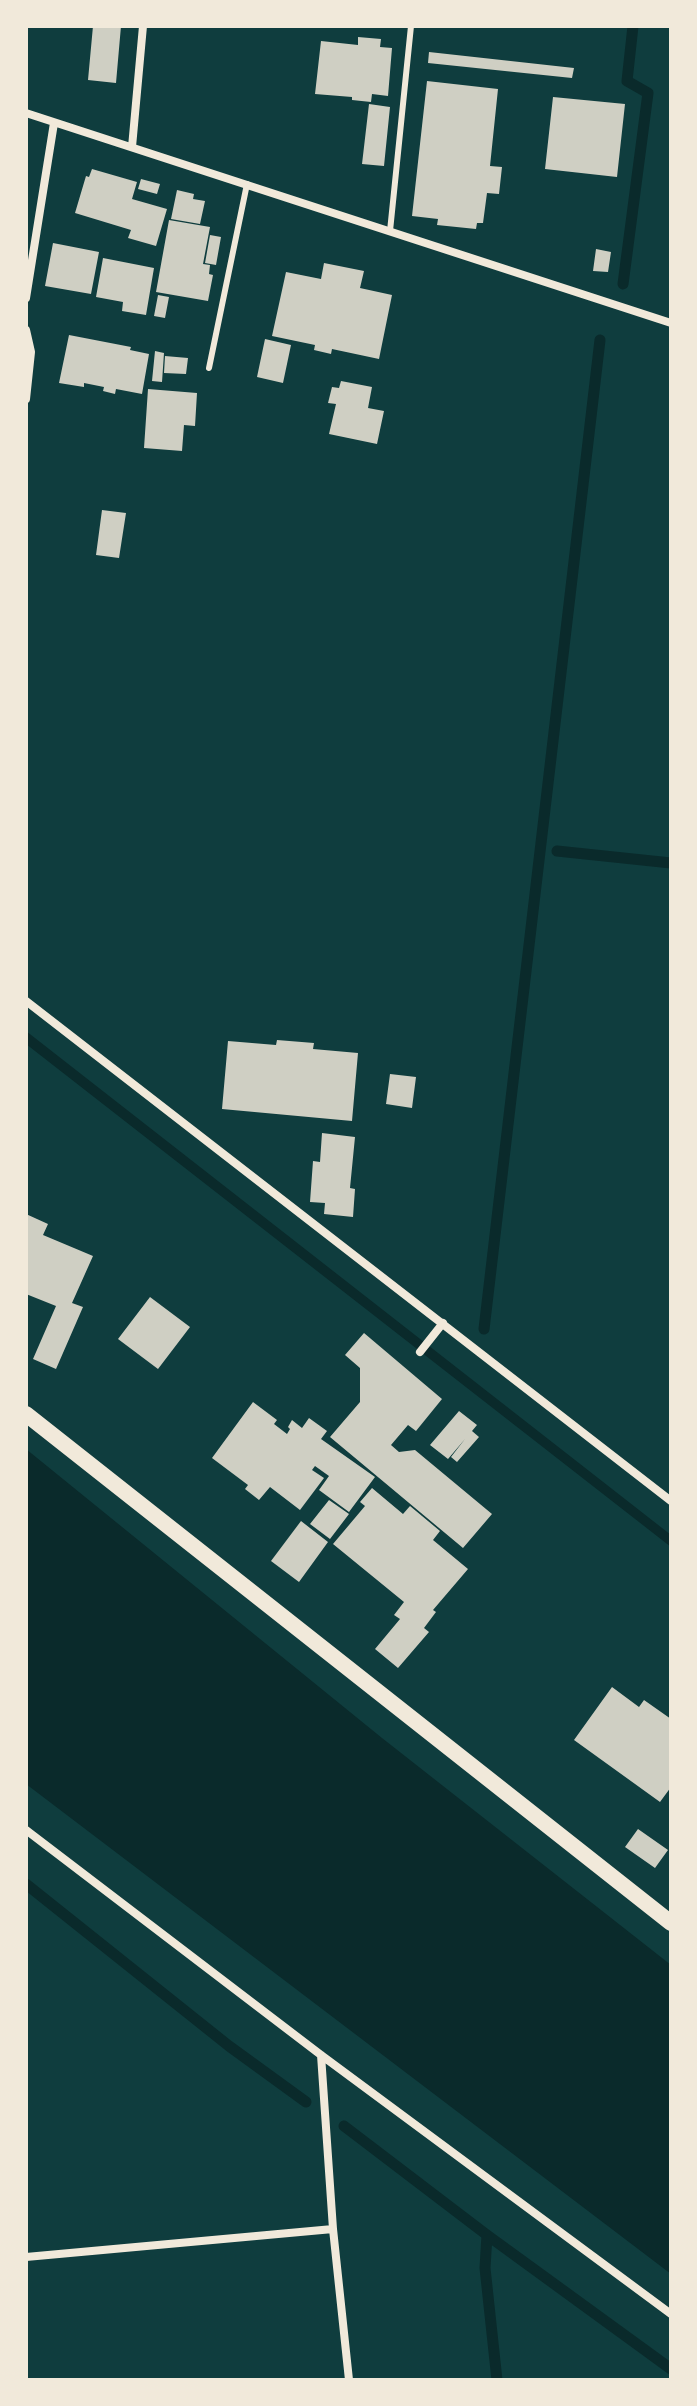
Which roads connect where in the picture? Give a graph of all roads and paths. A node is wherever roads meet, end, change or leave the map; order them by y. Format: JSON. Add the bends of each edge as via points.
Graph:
{"nodes":[{"id":1,"x":143,"y":26,"type":"edge"},
{"id":2,"x":411,"y":26,"type":"edge"},
{"id":3,"x":26,"y":113,"type":"edge"},
{"id":4,"x":54,"y":123,"type":"junction"},
{"id":5,"x":132,"y":147,"type":"junction"},
{"id":6,"x":247,"y":184,"type":"junction"},
{"id":7,"x":390,"y":231,"type":"junction"},
{"id":8,"x":26,"y":298,"type":"edge"},
{"id":9,"x":671,"y":323,"type":"edge"},
{"id":10,"x":26,"y":330,"type":"edge"},
{"id":11,"x":209,"y":368,"type":"dead end"},
{"id":12,"x":26,"y":399,"type":"edge"},
{"id":13,"x":26,"y":1001,"type":"edge"},
{"id":14,"x":443,"y":1323,"type":"junction"},
{"id":15,"x":420,"y":1352,"type":"dead end"},
{"id":16,"x":26,"y":1414,"type":"edge"},
{"id":17,"x":671,"y":1501,"type":"edge"},
{"id":18,"x":26,"y":1830,"type":"edge"},
{"id":19,"x":671,"y":1923,"type":"edge"},
{"id":20,"x":321,"y":2055,"type":"junction"},
{"id":21,"x":333,"y":2229,"type":"junction"},
{"id":22,"x":26,"y":2257,"type":"edge"},
{"id":23,"x":671,"y":2314,"type":"edge"},
{"id":24,"x":349,"y":2380,"type":"edge"}],
"edges":[{"from":1,"to":5,"type":"street"},
{"from":2,"to":7,"type":"lane"},
{"from":3,"to":4,"type":"street"},
{"from":4,"to":5,"type":"street"},
{"from":4,"to":8,"type":"street"},
{"from":5,"to":6,"type":"street"},
{"from":6,"to":7,"type":"street"},
{"from":6,"to":11,"type":"lane"},
{"from":7,"to":9,"type":"street"},
{"from":10,"to":12,"type":"street","via":[[31,352]]},
{"from":13,"to":14,"type":"street"},
{"from":14,"to":15,"type":"street"},
{"from":14,"to":17,"type":"street"},
{"from":16,"to":19,"type":"main road"},
{"from":18,"to":20,"type":"street"},
{"from":20,"to":21,"type":"street"},
{"from":20,"to":23,"type":"street"},
{"from":21,"to":22,"type":"street"},
{"from":21,"to":24,"type":"street"}]}
